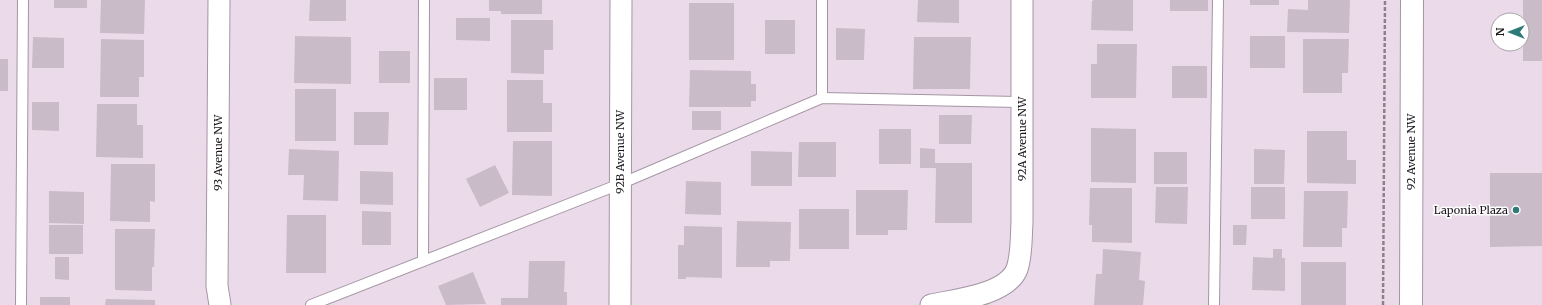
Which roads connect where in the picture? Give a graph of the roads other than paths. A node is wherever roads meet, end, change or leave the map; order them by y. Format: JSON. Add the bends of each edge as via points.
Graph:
{"nodes":[{"id":1,"x":23,"y":0,"type":"edge"},
{"id":2,"x":219,"y":0,"type":"edge"},
{"id":3,"x":424,"y":0,"type":"edge"},
{"id":4,"x":621,"y":0,"type":"edge"},
{"id":5,"x":822,"y":0,"type":"edge"},
{"id":6,"x":1022,"y":0,"type":"edge"},
{"id":7,"x":1218,"y":0,"type":"edge"},
{"id":8,"x":1412,"y":0,"type":"edge"},
{"id":9,"x":822,"y":98,"type":"junction"},
{"id":10,"x":1022,"y":102,"type":"junction"},
{"id":11,"x":620,"y":184,"type":"junction"},
{"id":12,"x":423,"y":261,"type":"junction"},
{"id":13,"x":21,"y":305,"type":"edge"},
{"id":14,"x":220,"y":305,"type":"edge"},
{"id":15,"x":311,"y":305,"type":"edge"},
{"id":16,"x":620,"y":305,"type":"edge"},
{"id":17,"x":931,"y":305,"type":"edge"},
{"id":18,"x":1214,"y":305,"type":"edge"},
{"id":19,"x":1411,"y":305,"type":"edge"}],
"edges":[{"from":1,"to":13,"type":"lane"},
{"from":2,"to":14,"type":"street","name":"93 Avenue NW","via":[[217,286]]},
{"from":3,"to":12,"type":"lane"},
{"from":4,"to":11,"type":"street","name":"92B Avenue NW"},
{"from":5,"to":9,"type":"lane"},
{"from":6,"to":10,"type":"street","name":"92A Avenue NW"},
{"from":7,"to":18,"type":"lane"},
{"from":8,"to":19,"type":"street","name":"92 Avenue NW"},
{"from":9,"to":10,"type":"lane"},
{"from":9,"to":11,"type":"lane"},
{"from":10,"to":17,"type":"street","name":"92A Avenue NW","via":[[1022,222],[1020,258],[1016,270],[1012,277],[997,288]]},
{"from":11,"to":12,"type":"lane"},
{"from":11,"to":16,"type":"street","name":"92B Avenue NW"},
{"from":12,"to":15,"type":"lane"}]}
